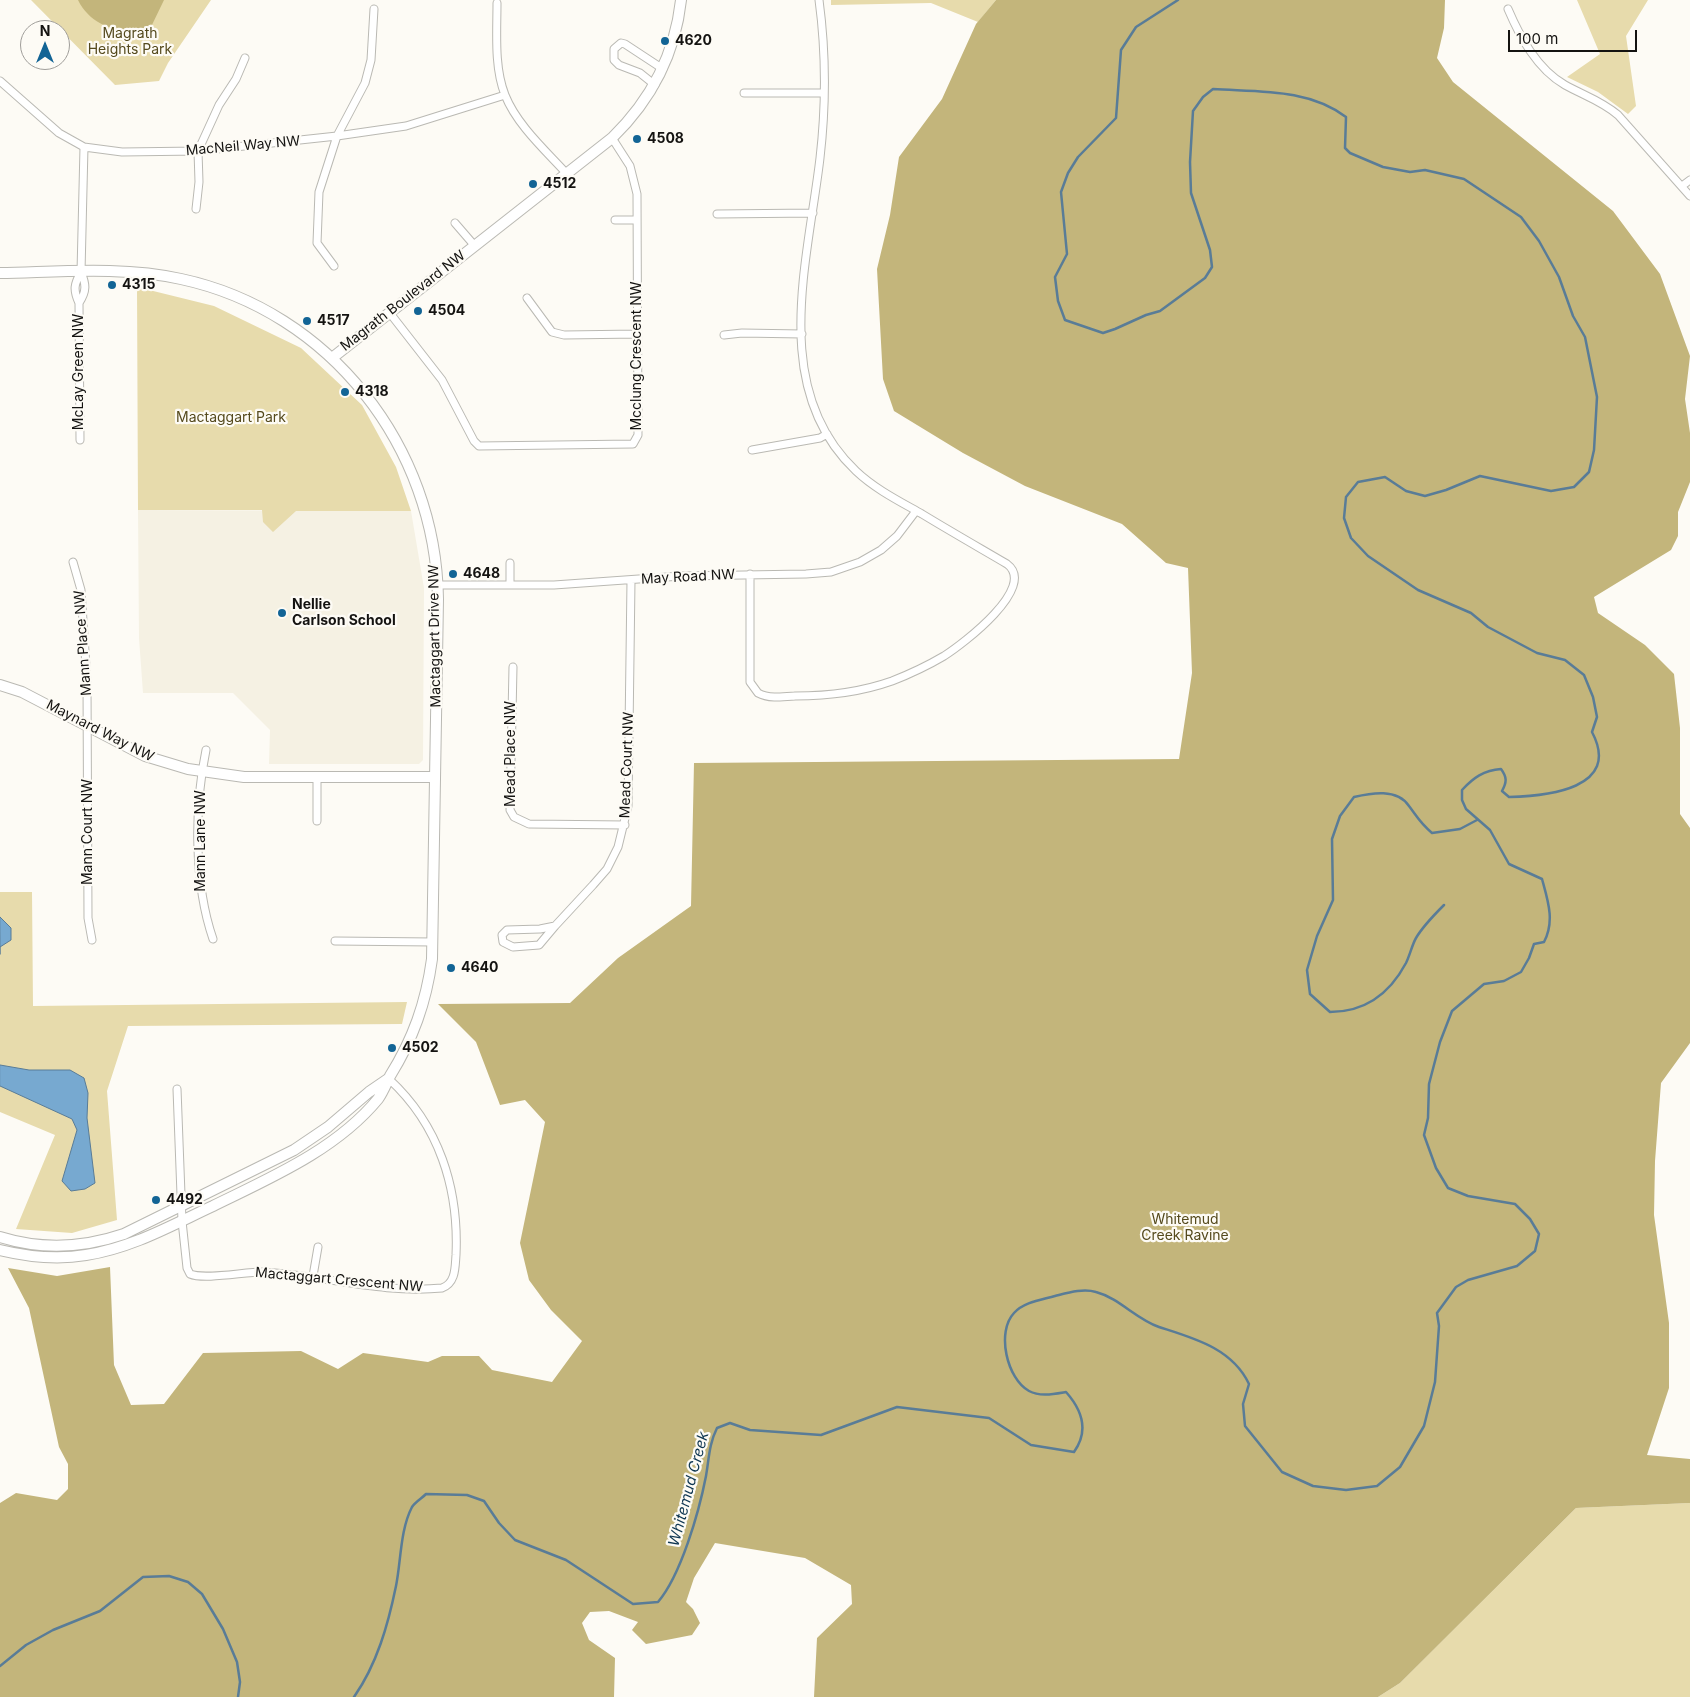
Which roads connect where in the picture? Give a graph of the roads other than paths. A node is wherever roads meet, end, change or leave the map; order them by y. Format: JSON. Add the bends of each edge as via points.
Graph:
{"nodes":[{"id":1,"x":681,"y":0,"type":"edge"},
{"id":2,"x":819,"y":0,"type":"edge"},
{"id":3,"x":497,"y":4,"type":"dead end"},
{"id":4,"x":374,"y":9,"type":"dead end"},
{"id":5,"x":1508,"y":9,"type":"dead end"},
{"id":6,"x":245,"y":58,"type":"dead end"},
{"id":7,"x":663,"y":69,"type":"junction"},
{"id":8,"x":0,"y":81,"type":"edge"},
{"id":9,"x":655,"y":84,"type":"junction"},
{"id":10,"x":824,"y":93,"type":"junction"},
{"id":11,"x":744,"y":94,"type":"dead end"},
{"id":12,"x":505,"y":95,"type":"junction"},
{"id":13,"x":337,"y":136,"type":"junction"},
{"id":14,"x":612,"y":138,"type":"junction"},
{"id":15,"x":84,"y":146,"type":"junction"},
{"id":16,"x":198,"y":151,"type":"junction"},
{"id":17,"x":566,"y":173,"type":"junction"},
{"id":18,"x":1690,"y":180,"type":"edge"},
{"id":19,"x":1682,"y":186,"type":"junction"},
{"id":20,"x":1690,"y":196,"type":"edge"},
{"id":21,"x":196,"y":209,"type":"dead end"},
{"id":22,"x":812,"y":213,"type":"junction"},
{"id":23,"x":717,"y":214,"type":"dead end"},
{"id":24,"x":615,"y":220,"type":"dead end"},
{"id":25,"x":637,"y":220,"type":"junction"},
{"id":26,"x":455,"y":223,"type":"dead end"},
{"id":27,"x":474,"y":245,"type":"junction"},
{"id":28,"x":334,"y":266,"type":"dead end"},
{"id":29,"x":81,"y":272,"type":"junction"},
{"id":30,"x":0,"y":273,"type":"edge"},
{"id":31,"x":527,"y":298,"type":"dead end"},
{"id":32,"x":389,"y":312,"type":"junction"},
{"id":33,"x":638,"y":334,"type":"junction"},
{"id":34,"x":802,"y":334,"type":"junction"},
{"id":35,"x":724,"y":335,"type":"dead end"},
{"id":36,"x":332,"y":358,"type":"junction"},
{"id":37,"x":827,"y":434,"type":"junction"},
{"id":38,"x":80,"y":440,"type":"dead end"},
{"id":39,"x":752,"y":450,"type":"dead end"},
{"id":40,"x":916,"y":511,"type":"junction"},
{"id":41,"x":72,"y":562,"type":"dead end"},
{"id":42,"x":510,"y":563,"type":"dead end"},
{"id":43,"x":750,"y":574,"type":"junction"},
{"id":44,"x":631,"y":580,"type":"junction"},
{"id":45,"x":438,"y":585,"type":"junction"},
{"id":46,"x":510,"y":585,"type":"junction"},
{"id":47,"x":513,"y":667,"type":"dead end"},
{"id":48,"x":0,"y":685,"type":"edge"},
{"id":49,"x":87,"y":724,"type":"junction"},
{"id":50,"x":206,"y":750,"type":"dead end"},
{"id":51,"x":201,"y":772,"type":"junction"},
{"id":52,"x":317,"y":777,"type":"junction"},
{"id":53,"x":436,"y":778,"type":"junction"},
{"id":54,"x":317,"y":821,"type":"dead end"},
{"id":55,"x":625,"y":825,"type":"junction"},
{"id":56,"x":555,"y":926,"type":"junction"},
{"id":57,"x":214,"y":939,"type":"dead end"},
{"id":58,"x":92,"y":940,"type":"dead end"},
{"id":59,"x":335,"y":941,"type":"dead end"},
{"id":60,"x":433,"y":942,"type":"junction"},
{"id":61,"x":389,"y":1078,"type":"junction"},
{"id":62,"x":177,"y":1089,"type":"dead end"},
{"id":63,"x":181,"y":1207,"type":"junction"},
{"id":64,"x":182,"y":1221,"type":"junction"},
{"id":65,"x":0,"y":1237,"type":"edge"},
{"id":66,"x":318,"y":1247,"type":"dead end"},
{"id":67,"x":0,"y":1250,"type":"edge"},
{"id":68,"x":313,"y":1276,"type":"junction"}],
"edges":[{"from":1,"to":7,"type":"street","name":"Magrath Boulevard NW","via":[[676,32]]},
{"from":2,"to":10,"type":"street"},
{"from":3,"to":12,"type":"street","via":[[498,52]]},
{"from":4,"to":13,"type":"street","via":[[371,60],[365,83]]},
{"from":5,"to":19,"type":"street","via":[[1519,36],[1545,69],[1618,115]]},
{"from":6,"to":16,"type":"street"},
{"from":7,"to":9,"type":"street","name":"Magrath Boulevard NW"},
{"from":7,"to":9,"type":"street","via":[[625,44],[614,50],[614,60],[619,65],[640,73]]},
{"from":8,"to":15,"type":"street","name":"MacNeil Way NW","via":[[59,133]]},
{"from":9,"to":14,"type":"street","name":"Magrath Boulevard NW","via":[[639,109]]},
{"from":10,"to":11,"type":"street"},
{"from":10,"to":22,"type":"street"},
{"from":12,"to":13,"type":"street","name":"MacNeil Way NW","via":[[406,126]]},
{"from":12,"to":17,"type":"street","via":[[526,128]]},
{"from":13,"to":16,"type":"street","name":"MacNeil Way NW"},
{"from":13,"to":28,"type":"street","via":[[319,192],[317,226],[317,243]]},
{"from":14,"to":17,"type":"street","name":"Magrath Boulevard NW"},
{"from":14,"to":25,"type":"street","name":"Mcclung Crescent NW","via":[[633,174]]},
{"from":15,"to":16,"type":"street","name":"MacNeil Way NW","via":[[122,152]]},
{"from":15,"to":29,"type":"street","name":"McLay Green NW"},
{"from":16,"to":21,"type":"street"},
{"from":17,"to":27,"type":"street","name":"Magrath Boulevard NW"},
{"from":18,"to":19,"type":"street"},
{"from":19,"to":20,"type":"street"},
{"from":22,"to":23,"type":"street"},
{"from":22,"to":34,"type":"street","via":[[803,278]]},
{"from":24,"to":25,"type":"street"},
{"from":25,"to":33,"type":"street","name":"Mcclung Crescent NW"},
{"from":26,"to":27,"type":"street","name":"Magrath Boulevard NW"},
{"from":27,"to":32,"type":"street","name":"Magrath Boulevard NW"},
{"from":29,"to":30,"type":"street","name":"Mactaggart Drive NW"},
{"from":29,"to":36,"type":"street","name":"Mactaggart Drive NW","via":[[162,275],[216,289],[250,302],[282,320]]},
{"from":29,"to":38,"type":"street","name":"McLay Green NW","via":[[74,283],[79,303]]},
{"from":31,"to":33,"type":"street","via":[[552,332]]},
{"from":32,"to":33,"type":"street","name":"Mcclung Crescent NW","via":[[442,380],[479,446],[633,444],[638,435]]},
{"from":32,"to":36,"type":"street","name":"Magrath Boulevard NW"},
{"from":34,"to":35,"type":"street"},
{"from":34,"to":37,"type":"street","via":[[806,380]]},
{"from":36,"to":45,"type":"street","name":"Mactaggart Drive NW","via":[[378,410],[405,457],[428,520]]},
{"from":37,"to":39,"type":"street"},
{"from":37,"to":40,"type":"street","via":[[840,454],[866,479]]},
{"from":40,"to":43,"type":"street","name":"May Road NW","via":[[890,543],[852,566],[818,574]]},
{"from":40,"to":43,"type":"street","via":[[1010,566],[1015,583],[1002,604],[973,634],[929,664],[894,680],[862,690],[828,695],[771,696],[758,693],[750,679]]},
{"from":41,"to":49,"type":"street","name":"Mann Place NW","via":[[80,590]]},
{"from":42,"to":46,"type":"street"},
{"from":43,"to":44,"type":"street","name":"May Road NW"},
{"from":44,"to":46,"type":"street","name":"May Road NW"},
{"from":44,"to":55,"type":"street","name":"Mead Court NW","via":[[628,806]]},
{"from":45,"to":46,"type":"street","name":"May Road NW"},
{"from":45,"to":53,"type":"street","name":"Mactaggart Drive NW"},
{"from":47,"to":55,"type":"street","name":"Mead Place NW","via":[[510,810],[514,817],[530,824]]},
{"from":48,"to":49,"type":"street","name":"Maynard Way NW","via":[[22,692]]},
{"from":49,"to":51,"type":"street","name":"Maynard Way NW","via":[[145,756]]},
{"from":49,"to":58,"type":"street","name":"Mann Court NW","via":[[88,918]]},
{"from":50,"to":51,"type":"street"},
{"from":51,"to":52,"type":"street","name":"Maynard Way NW","via":[[244,777]]},
{"from":51,"to":57,"type":"street","name":"Mann Lane NW","via":[[200,890],[204,914]]},
{"from":52,"to":53,"type":"street","name":"Maynard Way NW"},
{"from":52,"to":54,"type":"street"},
{"from":53,"to":60,"type":"street","name":"Mactaggart Drive NW"},
{"from":55,"to":56,"type":"street","name":"Mead Court NW","via":[[607,869]]},
{"from":56,"to":56,"type":"street","name":"Mead Court NW","via":[[507,930],[502,935],[503,942],[513,946],[539,945]]},
{"from":59,"to":60,"type":"street"},
{"from":60,"to":61,"type":"street","name":"Mactaggart Drive NW","via":[[430,976],[420,1017],[407,1049]]},
{"from":61,"to":63,"type":"street","name":"Mactaggart Drive NW","via":[[294,1150]]},
{"from":61,"to":64,"type":"street","name":"Mactaggart Drive NW","via":[[378,1099],[322,1147],[272,1177]]},
{"from":61,"to":68,"type":"street","name":"Mactaggart Crescent NW","via":[[418,1109],[446,1169],[456,1214],[452,1280],[442,1288],[403,1288]]},
{"from":62,"to":63,"type":"street","name":"Mactaggart Crescent NW"},
{"from":63,"to":64,"type":"street","name":"Mactaggart Crescent NW"},
{"from":63,"to":65,"type":"street","name":"Mactaggart Drive NW","via":[[138,1229],[97,1243],[47,1246]]},
{"from":64,"to":67,"type":"street","name":"Mactaggart Drive NW","via":[[127,1245],[87,1255],[37,1257]]},
{"from":64,"to":68,"type":"street","name":"Mactaggart Crescent NW","via":[[187,1268],[194,1276],[259,1272]]},
{"from":66,"to":68,"type":"street"}]}
